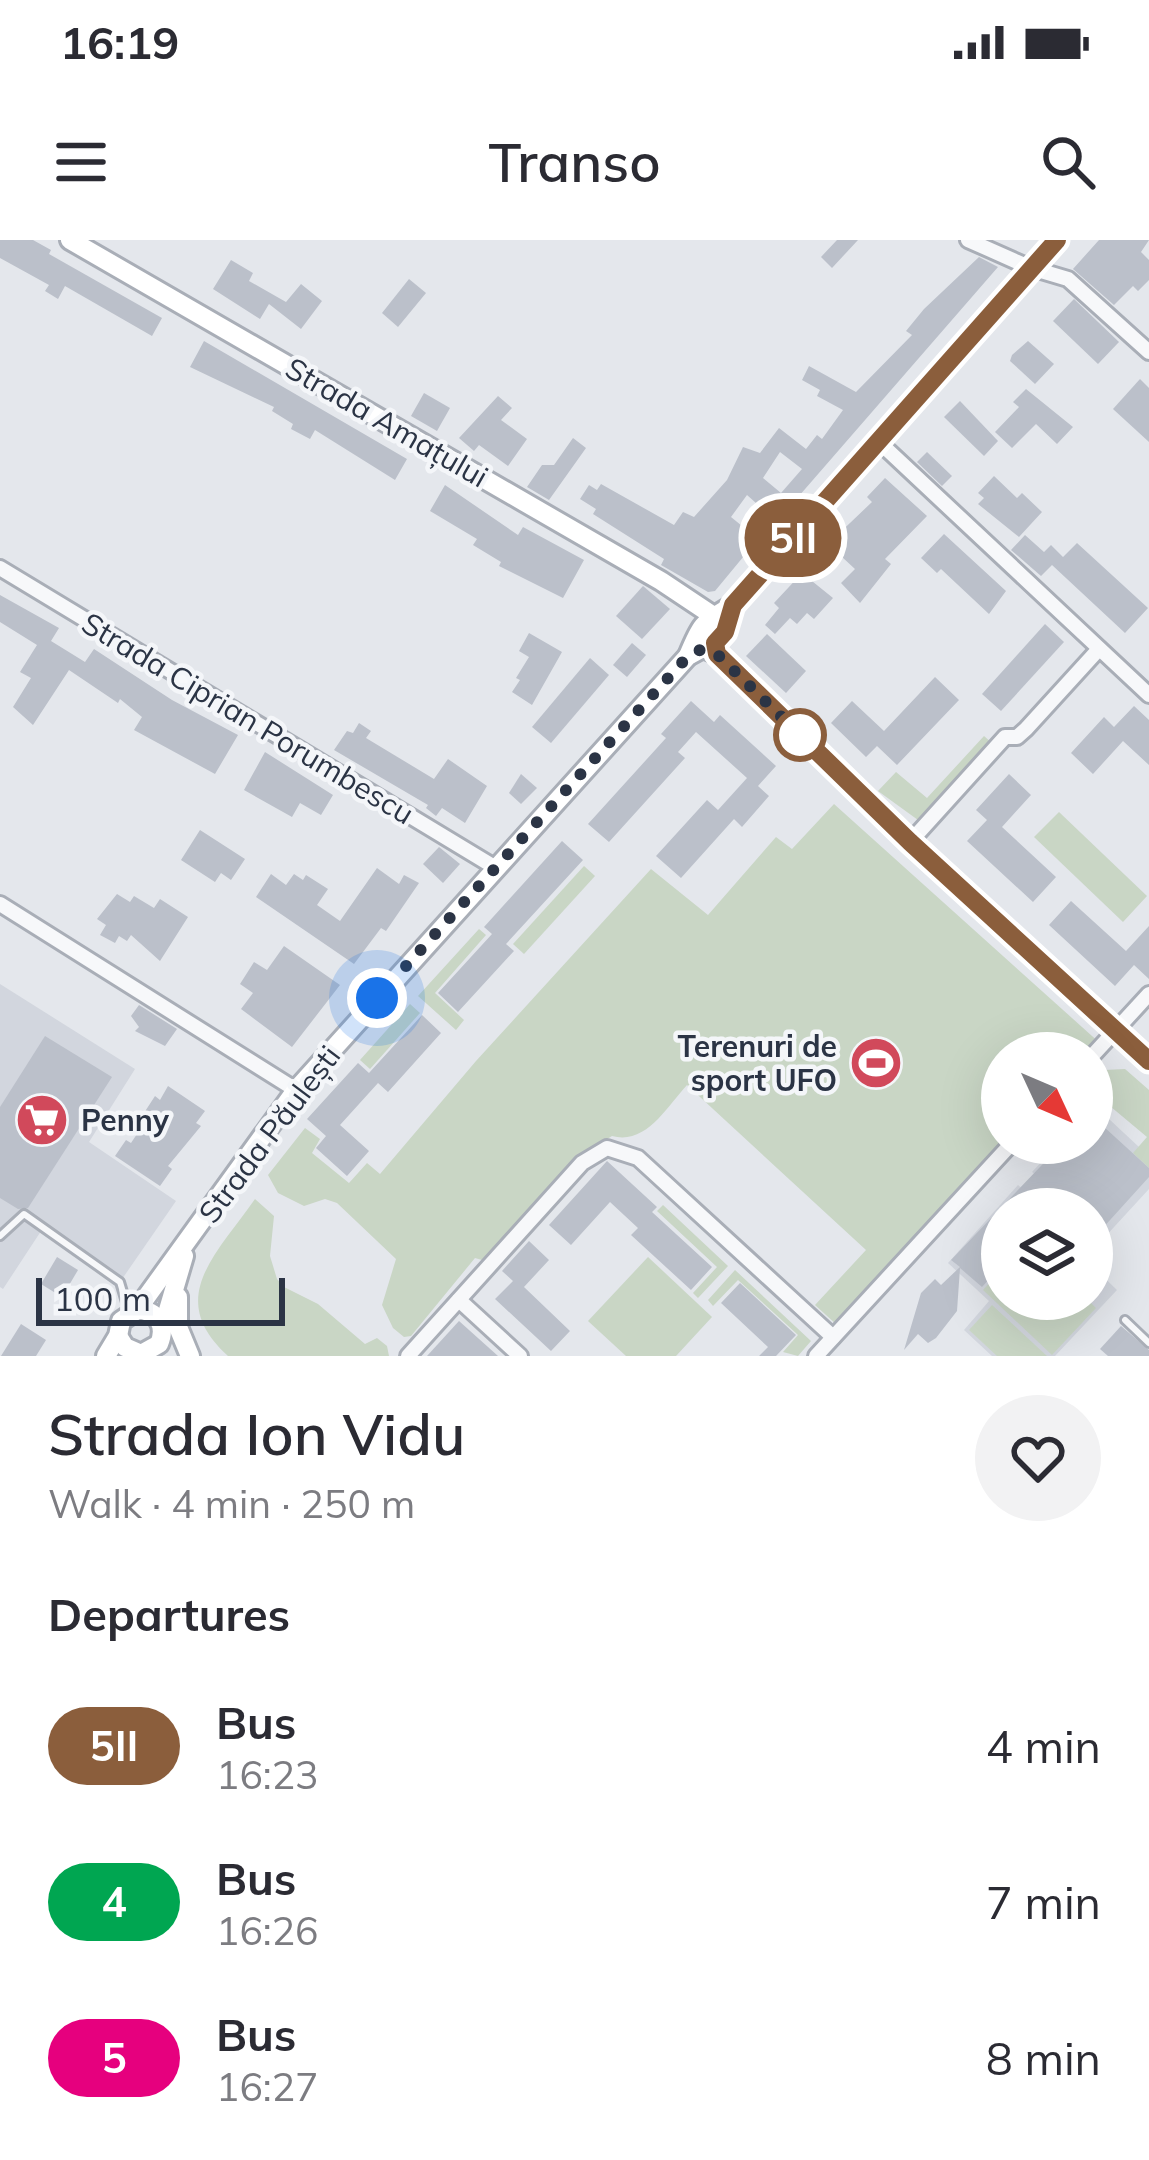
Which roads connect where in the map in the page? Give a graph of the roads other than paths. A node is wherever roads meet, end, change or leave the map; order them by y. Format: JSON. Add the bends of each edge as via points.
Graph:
{"nodes":[{"id":1,"x":70,"y":240,"type":"edge"},
{"id":2,"x":968,"y":240,"type":"edge"},
{"id":3,"x":1057,"y":240,"type":"edge"},
{"id":4,"x":1031,"y":268,"type":"junction"},
{"id":5,"x":1149,"y":352,"type":"edge"},
{"id":6,"x":878,"y":441,"type":"junction"},
{"id":7,"x":0,"y":568,"type":"edge"},
{"id":8,"x":710,"y":632,"type":"junction"},
{"id":9,"x":1098,"y":650,"type":"junction"},
{"id":10,"x":1149,"y":694,"type":"edge"},
{"id":11,"x":910,"y":842,"type":"junction"},
{"id":12,"x":496,"y":868,"type":"junction"},
{"id":13,"x":0,"y":904,"type":"edge"},
{"id":14,"x":1149,"y":994,"type":"edge"},
{"id":15,"x":1115,"y":1031,"type":"junction"},
{"id":16,"x":1149,"y":1061,"type":"edge"},
{"id":17,"x":296,"y":1090,"type":"junction"},
{"id":18,"x":993,"y":1164,"type":"edge"},
{"id":19,"x":0,"y":1236,"type":"edge"},
{"id":20,"x":189,"y":1240,"type":"junction"},
{"id":21,"x":179,"y":1272,"type":"junction"},
{"id":22,"x":459,"y":1300,"type":"junction"},
{"id":23,"x":134,"y":1311,"type":"junction"},
{"id":24,"x":1125,"y":1320,"type":"dead end"},
{"id":25,"x":163,"y":1331,"type":"junction"},
{"id":26,"x":118,"y":1336,"type":"junction"},
{"id":27,"x":833,"y":1337,"type":"junction"},
{"id":28,"x":1149,"y":1343,"type":"edge"},
{"id":29,"x":144,"y":1355,"type":"edge"},
{"id":30,"x":106,"y":1356,"type":"edge"},
{"id":31,"x":188,"y":1356,"type":"edge"},
{"id":32,"x":408,"y":1356,"type":"edge"},
{"id":33,"x":520,"y":1356,"type":"edge"},
{"id":34,"x":816,"y":1356,"type":"edge"}],
"edges":[{"from":1,"to":8,"type":"main road","name":"Strada Amațului","via":[[661,580]]},
{"from":2,"to":4,"type":"street"},
{"from":3,"to":4,"type":"main road","name":"Strada Păulești"},
{"from":4,"to":5,"type":"street","via":[[1068,279]]},
{"from":4,"to":6,"type":"main road","name":"Strada Păulești"},
{"from":6,"to":8,"type":"main road","name":"Strada Păulești"},
{"from":6,"to":9,"type":"street"},
{"from":7,"to":12,"type":"street","name":"Strada Ciprian Porumbescu"},
{"from":8,"to":11,"type":"main road","name":"Strada Amațului"},
{"from":8,"to":12,"type":"main road","name":"Strada Păulești"},
{"from":9,"to":10,"type":"street"},
{"from":9,"to":11,"type":"street"},
{"from":11,"to":15,"type":"main road","name":"Strada Amațului"},
{"from":12,"to":17,"type":"main road","name":"Strada Păulești"},
{"from":13,"to":17,"type":"street"},
{"from":14,"to":15,"type":"street"},
{"from":15,"to":16,"type":"main road","name":"Strada Amațului"},
{"from":17,"to":20,"type":"main road","name":"Strada Păulești"},
{"from":18,"to":27,"type":"street"},
{"from":19,"to":23,"type":"lane","via":[[25,1214],[120,1282]]},
{"from":20,"to":21,"type":"main road","name":"Strada Păulești"},
{"from":20,"to":23,"type":"main road","name":"Strada Păulești"},
{"from":21,"to":25,"type":"main road","name":"Strada Păulești"},
{"from":21,"to":31,"type":"main road","via":[[178,1328]]},
{"from":22,"to":27,"type":"street","via":[[581,1162],[607,1148],[638,1158]]},
{"from":22,"to":32,"type":"street"},
{"from":22,"to":33,"type":"street"},
{"from":23,"to":25,"type":"main road","via":[[154,1314]]},
{"from":23,"to":26,"type":"main road"},
{"from":24,"to":28,"type":"lane"},
{"from":25,"to":29,"type":"main road"},
{"from":25,"to":31,"type":"main road"},
{"from":26,"to":29,"type":"main road"},
{"from":26,"to":30,"type":"main road"},
{"from":27,"to":34,"type":"street"}]}
